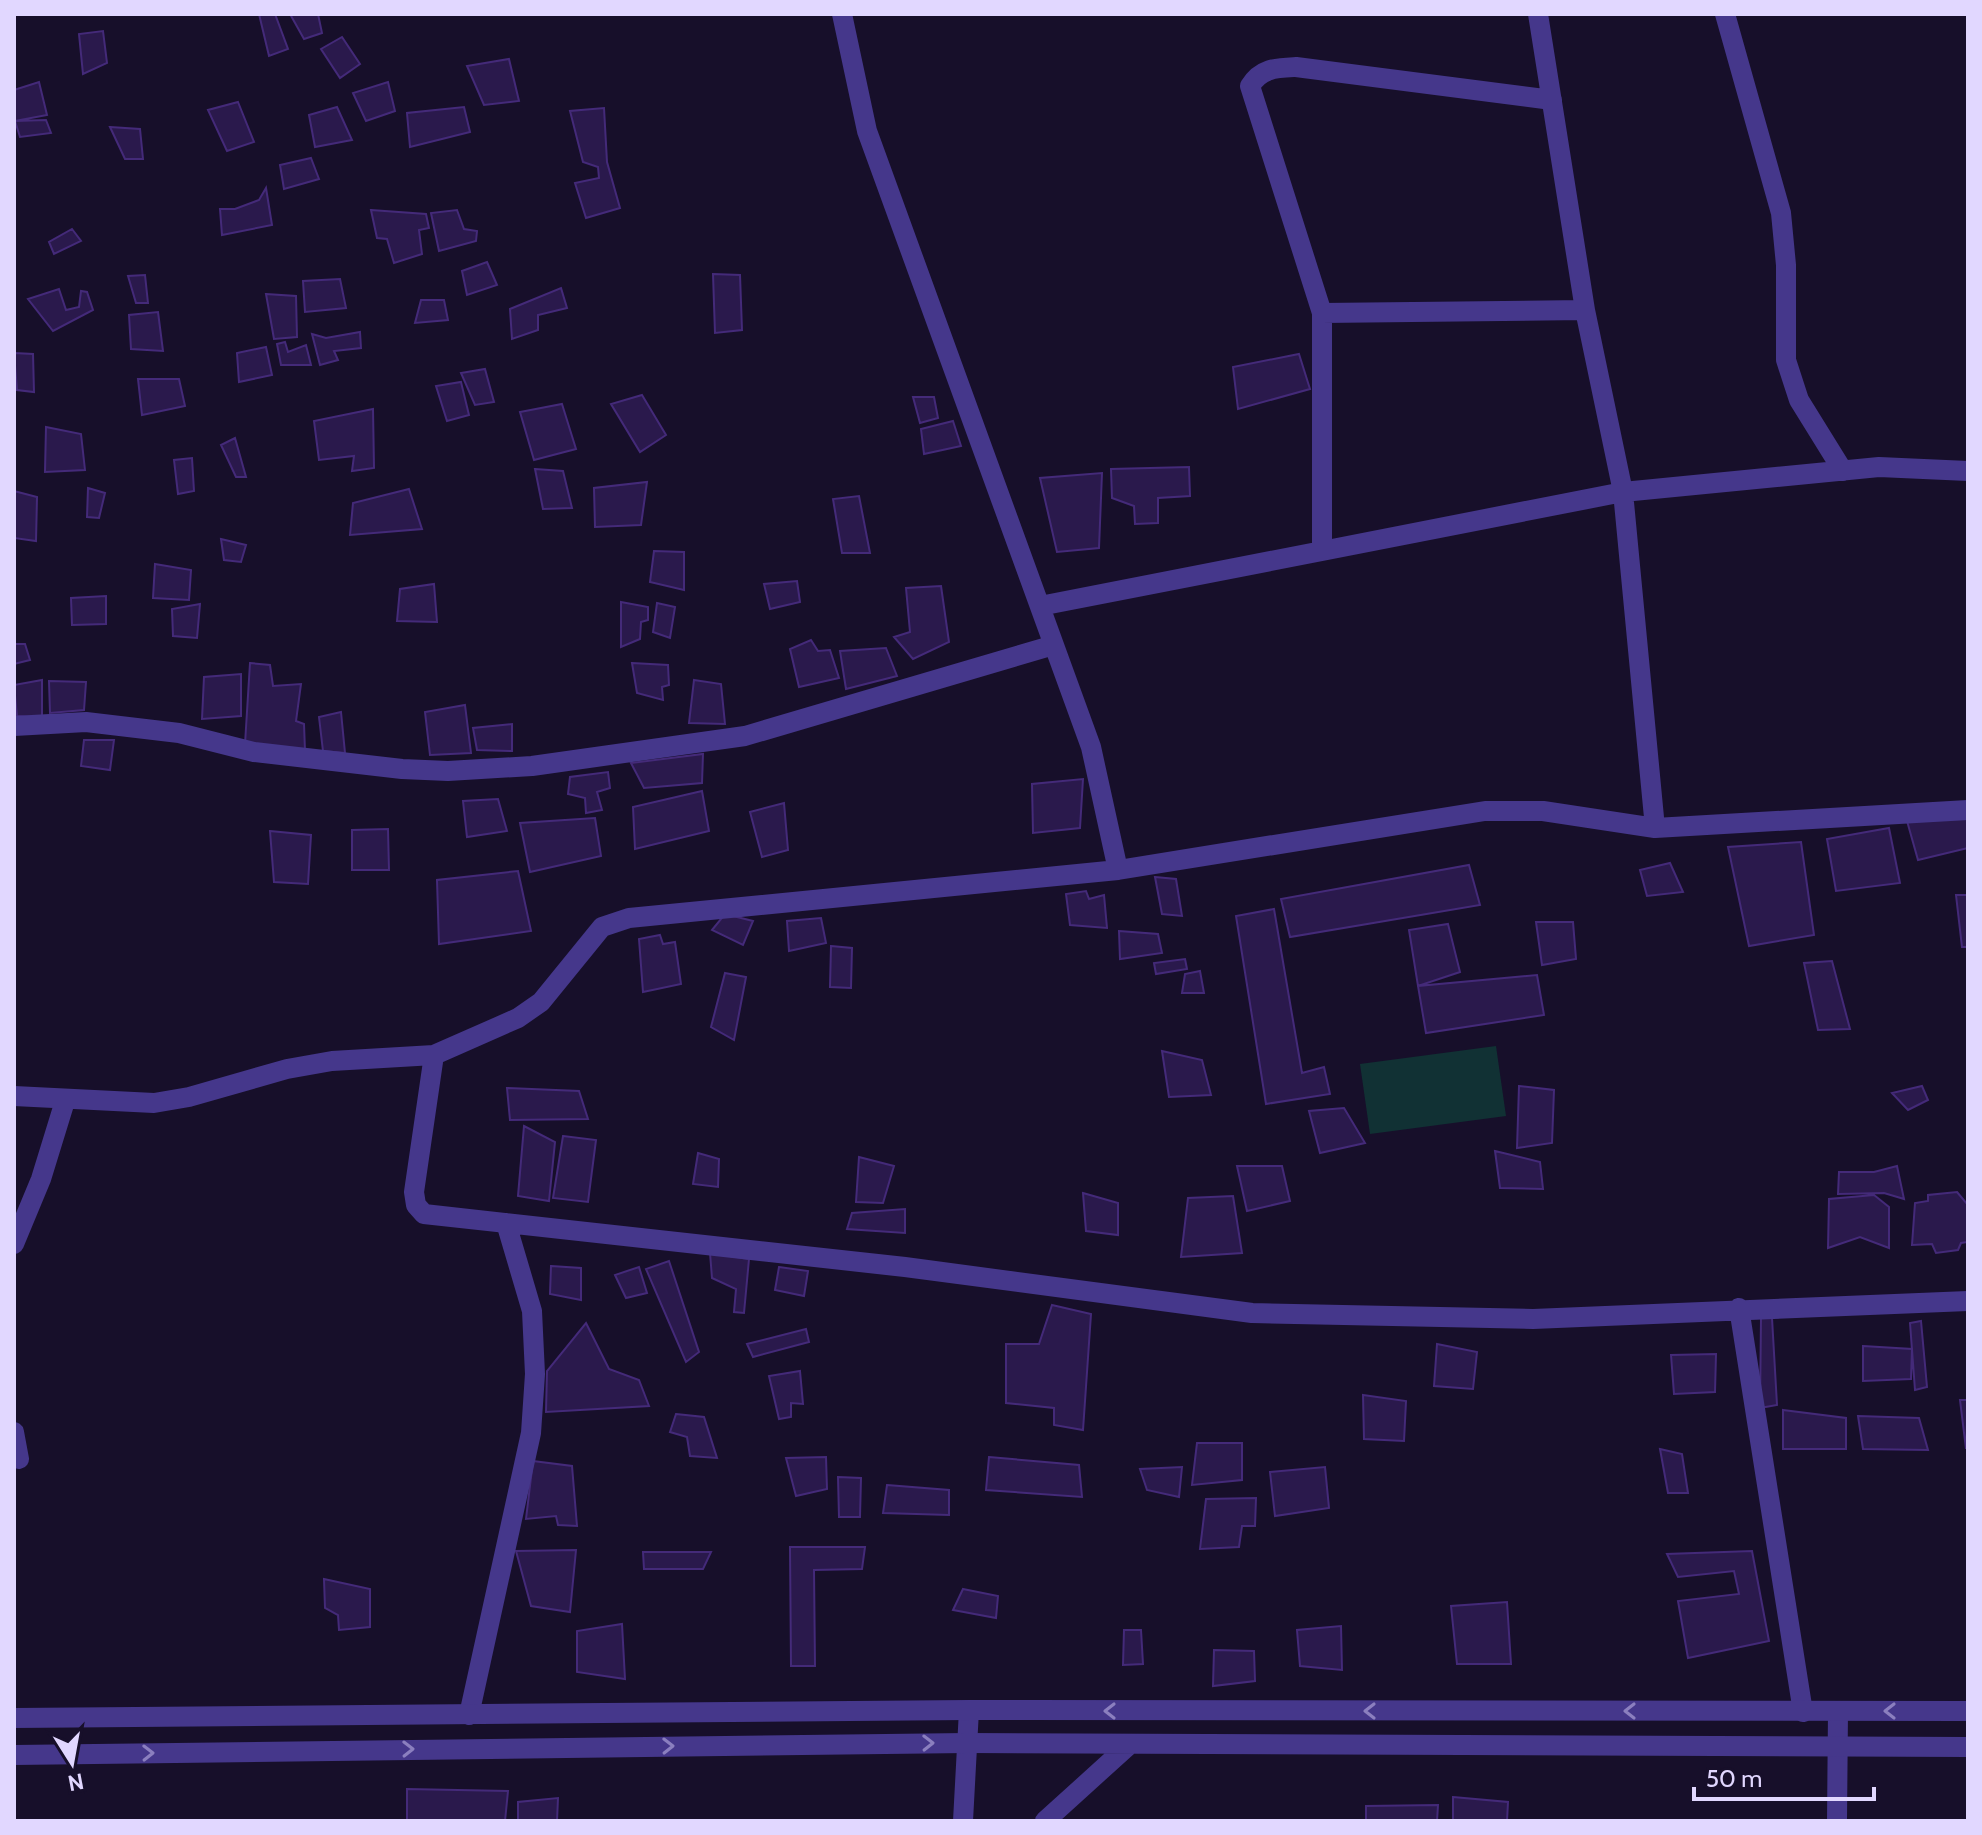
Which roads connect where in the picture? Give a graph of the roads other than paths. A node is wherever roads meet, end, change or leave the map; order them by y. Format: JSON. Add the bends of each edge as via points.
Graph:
{"nodes":[{"id":1,"x":842,"y":14,"type":"edge"},
{"id":2,"x":1538,"y":14,"type":"edge"},
{"id":3,"x":1725,"y":14,"type":"edge"},
{"id":4,"x":1552,"y":100,"type":"junction"},
{"id":5,"x":1585,"y":310,"type":"junction"},
{"id":6,"x":1322,"y":313,"type":"junction"},
{"id":7,"x":1843,"y":471,"type":"junction"},
{"id":8,"x":1968,"y":471,"type":"edge"},
{"id":9,"x":1623,"y":492,"type":"junction"},
{"id":10,"x":1322,"y":551,"type":"junction"},
{"id":11,"x":1040,"y":606,"type":"junction"},
{"id":12,"x":1054,"y":645,"type":"junction"},
{"id":13,"x":14,"y":726,"type":"edge"},
{"id":14,"x":1968,"y":810,"type":"edge"},
{"id":15,"x":1655,"y":828,"type":"junction"},
{"id":16,"x":1118,"y":870,"type":"junction"},
{"id":17,"x":434,"y":1055,"type":"junction"},
{"id":18,"x":14,"y":1096,"type":"edge"},
{"id":19,"x":65,"y":1101,"type":"junction"},
{"id":20,"x":506,"y":1223,"type":"junction"},
{"id":21,"x":14,"y":1244,"type":"edge"},
{"id":22,"x":1968,"y":1301,"type":"edge"},
{"id":23,"x":1739,"y":1308,"type":"junction"},
{"id":24,"x":14,"y":1432,"type":"edge"},
{"id":25,"x":19,"y":1459,"type":"dead end"},
{"id":26,"x":969,"y":1710,"type":"junction"},
{"id":27,"x":1838,"y":1711,"type":"junction"},
{"id":28,"x":1968,"y":1711,"type":"edge"},
{"id":29,"x":1803,"y":1712,"type":"junction"},
{"id":30,"x":312,"y":1715,"type":"junction"},
{"id":31,"x":469,"y":1715,"type":"junction"},
{"id":32,"x":14,"y":1718,"type":"edge"},
{"id":33,"x":967,"y":1743,"type":"junction"},
{"id":34,"x":1130,"y":1744,"type":"junction"},
{"id":35,"x":1838,"y":1747,"type":"junction"},
{"id":36,"x":1968,"y":1747,"type":"edge"},
{"id":37,"x":310,"y":1750,"type":"junction"},
{"id":38,"x":14,"y":1755,"type":"edge"},
{"id":39,"x":963,"y":1821,"type":"edge"},
{"id":40,"x":1045,"y":1821,"type":"edge"},
{"id":41,"x":1837,"y":1821,"type":"edge"}],
"edges":[{"from":1,"to":11,"type":"street","via":[[867,131]]},
{"from":2,"to":4,"type":"street"},
{"from":3,"to":7,"type":"street","via":[[1781,213],[1786,360],[1799,400]]},
{"from":4,"to":5,"type":"street"},
{"from":4,"to":6,"type":"street","via":[[1296,67],[1257,74],[1250,86]]},
{"from":5,"to":6,"type":"street"},
{"from":5,"to":9,"type":"street"},
{"from":6,"to":10,"type":"street"},
{"from":7,"to":8,"type":"street"},
{"from":7,"to":9,"type":"street"},
{"from":9,"to":10,"type":"street"},
{"from":9,"to":15,"type":"street"},
{"from":10,"to":11,"type":"street"},
{"from":11,"to":12,"type":"street"},
{"from":12,"to":13,"type":"street","via":[[745,736],[532,766],[402,769],[254,752],[179,733],[86,722]]},
{"from":12,"to":16,"type":"street","via":[[1091,747]]},
{"from":14,"to":15,"type":"street"},
{"from":15,"to":16,"type":"street","via":[[1543,811],[1485,811]]},
{"from":16,"to":17,"type":"street","via":[[629,918],[602,927],[541,1002],[518,1018]]},
{"from":17,"to":19,"type":"street","via":[[332,1061],[154,1103]]},
{"from":17,"to":20,"type":"street","via":[[416,1205],[424,1214]]},
{"from":18,"to":19,"type":"street"},
{"from":19,"to":21,"type":"street"},
{"from":20,"to":23,"type":"street","via":[[905,1267],[1252,1313],[1533,1319]]},
{"from":20,"to":31,"type":"street","via":[[532,1311],[532,1418]]},
{"from":22,"to":23,"type":"street"},
{"from":23,"to":29,"type":"street"},
{"from":24,"to":25,"type":"street"},
{"from":29,"to":26,"type":"street","one_way":true},
{"from":26,"to":31,"type":"street"},
{"from":26,"to":33,"type":"street"},
{"from":28,"to":27,"type":"street","one_way":true},
{"from":27,"to":29,"type":"street"},
{"from":27,"to":35,"type":"street"},
{"from":30,"to":31,"type":"street"},
{"from":30,"to":32,"type":"street"},
{"from":30,"to":37,"type":"street"},
{"from":33,"to":34,"type":"street"},
{"from":37,"to":33,"type":"street","one_way":true},
{"from":33,"to":39,"type":"street"},
{"from":34,"to":35,"type":"street"},
{"from":34,"to":40,"type":"street"},
{"from":35,"to":36,"type":"street"},
{"from":35,"to":41,"type":"street"},
{"from":38,"to":37,"type":"street","one_way":true}]}
